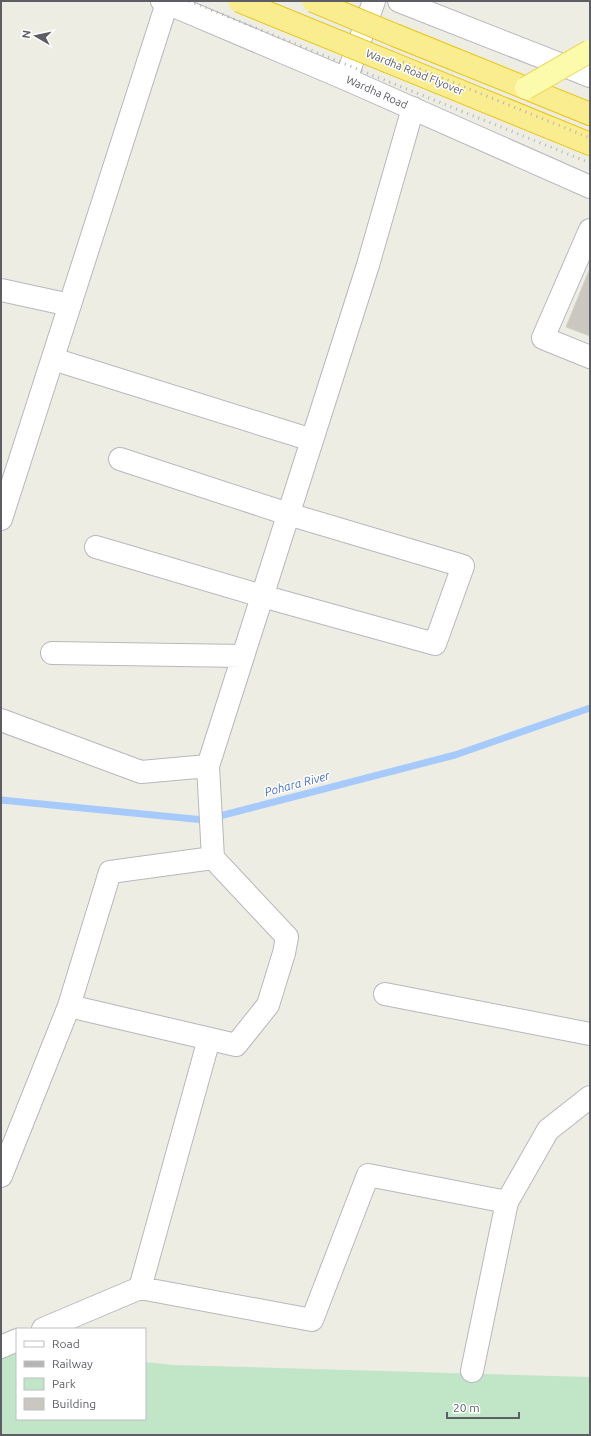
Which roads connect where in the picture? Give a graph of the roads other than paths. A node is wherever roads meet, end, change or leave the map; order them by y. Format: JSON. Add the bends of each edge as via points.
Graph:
{"nodes":[{"id":1,"x":240,"y":1,"type":"edge"},
{"id":2,"x":313,"y":1,"type":"edge"},
{"id":3,"x":374,"y":1,"type":"edge"},
{"id":4,"x":399,"y":1,"type":"edge"},
{"id":5,"x":165,"y":2,"type":"edge"},
{"id":6,"x":590,"y":51,"type":"edge"},
{"id":7,"x":590,"y":76,"type":"edge"},
{"id":8,"x":346,"y":79,"type":"junction"},
{"id":9,"x":526,"y":88,"type":"junction"},
{"id":10,"x":413,"y":108,"type":"junction"},
{"id":11,"x":590,"y":114,"type":"edge"},
{"id":12,"x":590,"y":144,"type":"edge"},
{"id":13,"x":590,"y":187,"type":"edge"},
{"id":14,"x":590,"y":230,"type":"edge"},
{"id":15,"x":1,"y":290,"type":"edge"},
{"id":16,"x":70,"y":305,"type":"junction"},
{"id":17,"x":590,"y":357,"type":"edge"},
{"id":18,"x":53,"y":359,"type":"junction"},
{"id":19,"x":312,"y":440,"type":"junction"},
{"id":20,"x":120,"y":459,"type":"dead end"},
{"id":21,"x":9,"y":469,"type":"edge"},
{"id":22,"x":288,"y":514,"type":"junction"},
{"id":23,"x":1,"y":519,"type":"edge"},
{"id":24,"x":96,"y":547,"type":"dead end"},
{"id":25,"x":262,"y":596,"type":"junction"},
{"id":26,"x":52,"y":653,"type":"dead end"},
{"id":27,"x":243,"y":656,"type":"junction"},
{"id":28,"x":1,"y":720,"type":"edge"},
{"id":29,"x":208,"y":766,"type":"junction"},
{"id":30,"x":213,"y":858,"type":"junction"},
{"id":31,"x":385,"y":994,"type":"dead end"},
{"id":32,"x":69,"y":1006,"type":"junction"},
{"id":33,"x":590,"y":1034,"type":"edge"},
{"id":34,"x":209,"y":1039,"type":"junction"},
{"id":35,"x":590,"y":1097,"type":"edge"},
{"id":36,"x":1,"y":1176,"type":"edge"},
{"id":37,"x":508,"y":1202,"type":"junction"},
{"id":38,"x":140,"y":1288,"type":"junction"},
{"id":39,"x":45,"y":1328,"type":"edge"},
{"id":40,"x":16,"y":1340,"type":"edge"},
{"id":41,"x":1,"y":1347,"type":"edge"},
{"id":42,"x":472,"y":1371,"type":"dead end"}],
"edges":[{"from":1,"to":12,"type":"highway","name":"Wardha Road Flyover","bridge":true},
{"from":2,"to":9,"type":"highway","bridge":true},
{"from":3,"to":8,"type":"street"},
{"from":4,"to":7,"type":"street"},
{"from":5,"to":8,"type":"street","name":"Wardha Road"},
{"from":5,"to":16,"type":"street"},
{"from":6,"to":9,"type":"main road","bridge":true},
{"from":8,"to":10,"type":"street","name":"Wardha Road"},
{"from":9,"to":11,"type":"highway"},
{"from":10,"to":13,"type":"street","name":"Wardha Road"},
{"from":10,"to":19,"type":"street","via":[[368,265]]},
{"from":14,"to":17,"type":"street","via":[[543,338]]},
{"from":15,"to":16,"type":"street"},
{"from":16,"to":18,"type":"street"},
{"from":18,"to":19,"type":"street"},
{"from":18,"to":21,"type":"street"},
{"from":19,"to":22,"type":"street"},
{"from":20,"to":22,"type":"street"},
{"from":21,"to":23,"type":"street"},
{"from":22,"to":25,"type":"street"},
{"from":22,"to":25,"type":"street","via":[[463,566],[436,644]]},
{"from":24,"to":25,"type":"street"},
{"from":25,"to":27,"type":"street"},
{"from":26,"to":27,"type":"street"},
{"from":27,"to":29,"type":"street"},
{"from":28,"to":29,"type":"street","via":[[141,772]]},
{"from":29,"to":30,"type":"street"},
{"from":30,"to":32,"type":"street","via":[[110,872]]},
{"from":30,"to":34,"type":"street","via":[[287,937],[268,1006],[236,1045]]},
{"from":31,"to":33,"type":"street"},
{"from":32,"to":34,"type":"street"},
{"from":32,"to":36,"type":"street"},
{"from":34,"to":38,"type":"street"},
{"from":35,"to":37,"type":"street","via":[[548,1130]]},
{"from":37,"to":38,"type":"street","via":[[368,1175],[312,1320]]},
{"from":37,"to":42,"type":"street"},
{"from":38,"to":39,"type":"street"},
{"from":40,"to":41,"type":"street"}]}
